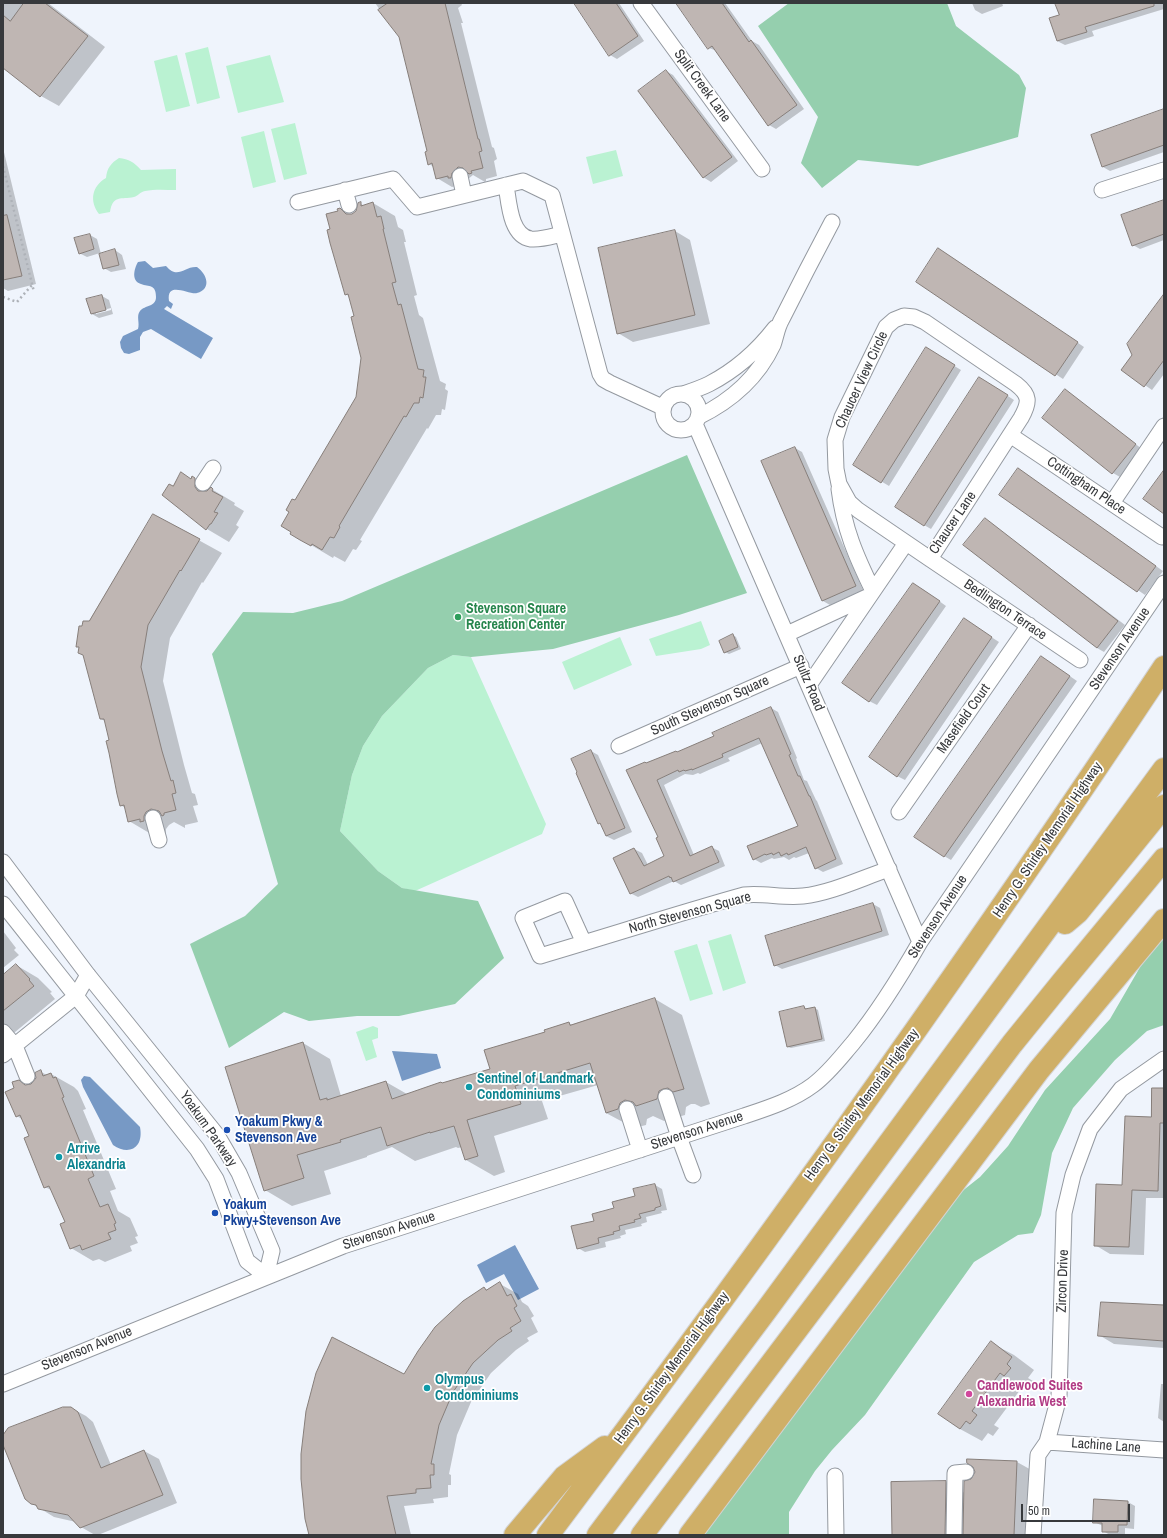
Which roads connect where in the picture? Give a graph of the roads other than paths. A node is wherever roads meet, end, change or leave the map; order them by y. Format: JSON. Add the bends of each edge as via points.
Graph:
{"nodes":[{"id":1,"x":641,"y":3,"type":"edge"},
{"id":2,"x":762,"y":169,"type":"dead end"},
{"id":3,"x":1164,"y":170,"type":"edge"},
{"id":4,"x":460,"y":176,"type":"dead end"},
{"id":5,"x":506,"y":186,"type":"junction"},
{"id":6,"x":344,"y":190,"type":"junction"},
{"id":7,"x":1102,"y":190,"type":"dead end"},
{"id":8,"x":464,"y":196,"type":"junction"},
{"id":9,"x":298,"y":202,"type":"dead end"},
{"id":10,"x":349,"y":205,"type":"dead end"},
{"id":11,"x":832,"y":222,"type":"dead end"},
{"id":12,"x":562,"y":234,"type":"junction"},
{"id":13,"x":780,"y":323,"type":"junction"},
{"id":14,"x":683,"y":394,"type":"junction"},
{"id":15,"x":1028,"y":399,"type":"joint"},
{"id":16,"x":662,"y":406,"type":"junction"},
{"id":17,"x":697,"y":421,"type":"junction"},
{"id":18,"x":1164,"y":426,"type":"edge"},
{"id":19,"x":1010,"y":434,"type":"junction"},
{"id":20,"x":213,"y":468,"type":"dead end"},
{"id":21,"x":203,"y":483,"type":"dead end"},
{"id":22,"x":839,"y":484,"type":"junction"},
{"id":23,"x":1112,"y":503,"type":"junction"},
{"id":24,"x":1162,"y":537,"type":"dead end"},
{"id":25,"x":906,"y":543,"type":"junction"},
{"id":26,"x":930,"y":559,"type":"junction"},
{"id":27,"x":1164,"y":583,"type":"edge"},
{"id":28,"x":871,"y":593,"type":"junction"},
{"id":29,"x":1028,"y":625,"type":"junction"},
{"id":30,"x":787,"y":634,"type":"junction"},
{"id":31,"x":1080,"y":660,"type":"dead end"},
{"id":32,"x":801,"y":666,"type":"junction"},
{"id":33,"x":1164,"y":667,"type":"edge"},
{"id":34,"x":809,"y":685,"type":"junction"},
{"id":35,"x":619,"y":746,"type":"dead end"},
{"id":36,"x":1164,"y":770,"type":"edge"},
{"id":37,"x":1164,"y":806,"type":"edge"},
{"id":38,"x":899,"y":812,"type":"dead end"},
{"id":39,"x":153,"y":818,"type":"dead end"},
{"id":40,"x":159,"y":840,"type":"dead end"},
{"id":41,"x":1164,"y":859,"type":"edge"},
{"id":42,"x":3,"y":862,"type":"edge"},
{"id":43,"x":889,"y":869,"type":"junction"},
{"id":44,"x":3,"y":904,"type":"edge"},
{"id":45,"x":1164,"y":920,"type":"edge"},
{"id":46,"x":920,"y":942,"type":"junction"},
{"id":47,"x":584,"y":943,"type":"dead end"},
{"id":48,"x":1023,"y":962,"type":"junction"},
{"id":49,"x":88,"y":975,"type":"junction"},
{"id":50,"x":76,"y":996,"type":"junction"},
{"id":51,"x":3,"y":1032,"type":"edge"},
{"id":52,"x":15,"y":1046,"type":"junction"},
{"id":53,"x":3,"y":1055,"type":"edge"},
{"id":54,"x":1164,"y":1059,"type":"edge"},
{"id":55,"x":27,"y":1076,"type":"dead end"},
{"id":56,"x":666,"y":1096,"type":"dead end"},
{"id":57,"x":627,"y":1109,"type":"dead end"},
{"id":58,"x":679,"y":1137,"type":"junction"},
{"id":59,"x":640,"y":1150,"type":"junction"},
{"id":60,"x":693,"y":1175,"type":"dead end"},
{"id":61,"x":266,"y":1276,"type":"junction"},
{"id":62,"x":3,"y":1384,"type":"edge"},
{"id":63,"x":627,"y":1430,"type":"junction"},
{"id":64,"x":1048,"y":1442,"type":"junction"},
{"id":65,"x":1164,"y":1450,"type":"edge"},
{"id":66,"x":960,"y":1472,"type":"dead end"},
{"id":67,"x":834,"y":1476,"type":"dead end"},
{"id":68,"x":515,"y":1535,"type":"edge"},
{"id":69,"x":548,"y":1535,"type":"edge"},
{"id":70,"x":598,"y":1535,"type":"edge"},
{"id":71,"x":642,"y":1535,"type":"edge"},
{"id":72,"x":690,"y":1535,"type":"edge"},
{"id":73,"x":836,"y":1535,"type":"edge"},
{"id":74,"x":954,"y":1535,"type":"edge"},
{"id":75,"x":1033,"y":1535,"type":"edge"}],
"edges":[{"from":1,"to":2,"type":"street","name":"Split Creek Lane"},
{"from":3,"to":7,"type":"street"},
{"from":4,"to":8,"type":"street"},
{"from":5,"to":8,"type":"street"},
{"from":5,"to":12,"type":"street","via":[[523,181],[552,195]]},
{"from":5,"to":12,"type":"street","via":[[514,225],[519,233],[530,238]]},
{"from":6,"to":8,"type":"street","via":[[393,179],[417,207]]},
{"from":6,"to":9,"type":"street"},
{"from":6,"to":10,"type":"street"},
{"from":11,"to":13,"type":"street"},
{"from":12,"to":16,"type":"street","via":[[600,374],[610,383]]},
{"from":13,"to":14,"type":"street","via":[[758,348],[740,363],[709,384]]},
{"from":13,"to":17,"type":"street","via":[[774,343],[754,376],[741,389]]},
{"from":14,"to":16,"type":"street","via":[[671,396]]},
{"from":14,"to":17,"type":"street","via":[[695,400],[700,412]]},
{"from":15,"to":19,"type":"street","name":"Chaucer Lane","via":[[1025,411]]},
{"from":15,"to":22,"type":"street","name":"Chaucer View Circle","via":[[1016,384],[925,322],[904,316],[894,320],[886,328],[838,428],[834,452]]},
{"from":16,"to":17,"type":"street","via":[[663,419],[671,429],[684,431]]},
{"from":17,"to":30,"type":"street","name":"Stultz Road"},
{"from":18,"to":23,"type":"street"},
{"from":19,"to":23,"type":"street","name":"Cottingham Place"},
{"from":19,"to":26,"type":"street","name":"Chaucer Lane"},
{"from":20,"to":21,"type":"street"},
{"from":22,"to":25,"type":"street","name":"Chaucer View Circle","via":[[849,502]]},
{"from":22,"to":28,"type":"street","name":"Chaucer View Circle","via":[[847,530]]},
{"from":23,"to":24,"type":"street","name":"Cottingham Place"},
{"from":25,"to":26,"type":"street","name":"Chaucer Lane"},
{"from":25,"to":28,"type":"street","name":"Chaucer Lane"},
{"from":26,"to":29,"type":"street","name":"Bedlington Terrace"},
{"from":27,"to":46,"type":"street","name":"Stevenson Avenue"},
{"from":28,"to":30,"type":"street"},
{"from":28,"to":34,"type":"street","name":"Chaucer Lane"},
{"from":29,"to":31,"type":"street","name":"Bedlington Terrace"},
{"from":29,"to":38,"type":"street","name":"Masefield Court"},
{"from":30,"to":32,"type":"street","name":"Stultz Road"},
{"from":32,"to":34,"type":"street","name":"Stultz Road"},
{"from":32,"to":35,"type":"street","name":"South Stevenson Square"},
{"from":33,"to":63,"type":"highway","name":"Henry G. Shirley Memorial Highway","via":[[1066,815],[897,1057]]},
{"from":34,"to":43,"type":"street","name":"Stultz Road"},
{"from":36,"to":48,"type":"highway"},
{"from":37,"to":48,"type":"highway","via":[[1078,912]]},
{"from":39,"to":40,"type":"street"},
{"from":41,"to":71,"type":"highway","via":[[1012,1044]]},
{"from":42,"to":49,"type":"street","name":"Yoakum Parkway"},
{"from":43,"to":46,"type":"street","name":"Stultz Road"},
{"from":43,"to":47,"type":"street","name":"North Stevenson Square","via":[[811,895],[744,896]]},
{"from":44,"to":50,"type":"street","name":"Yoakum Parkway"},
{"from":45,"to":72,"type":"highway","via":[[1039,1070]]},
{"from":46,"to":58,"type":"street","name":"Stevenson Avenue","via":[[896,984],[862,1032],[833,1068],[812,1085],[776,1105]]},
{"from":48,"to":70,"type":"highway"},
{"from":49,"to":50,"type":"street"},
{"from":49,"to":61,"type":"street","name":"Yoakum Parkway","via":[[216,1135],[239,1173],[272,1251]]},
{"from":50,"to":52,"type":"street"},
{"from":50,"to":61,"type":"street","name":"Yoakum Parkway","via":[[197,1149],[216,1180],[247,1260]]},
{"from":51,"to":52,"type":"street"},
{"from":52,"to":53,"type":"street"},
{"from":52,"to":55,"type":"street"},
{"from":54,"to":64,"type":"street","name":"Zircon Drive","via":[[1122,1089],[1090,1129],[1073,1175],[1064,1213],[1060,1397]]},
{"from":56,"to":58,"type":"street"},
{"from":57,"to":59,"type":"street"},
{"from":58,"to":59,"type":"street","name":"Stevenson Avenue"},
{"from":58,"to":60,"type":"street"},
{"from":59,"to":61,"type":"street","name":"Stevenson Avenue","via":[[343,1246]]},
{"from":61,"to":62,"type":"street","name":"Stevenson Avenue"},
{"from":63,"to":68,"type":"highway","via":[[564,1477]]},
{"from":63,"to":69,"type":"highway","name":"Henry G. Shirley Memorial Highway"},
{"from":64,"to":65,"type":"street","name":"Lachine Lane"},
{"from":64,"to":75,"type":"street","name":"Zircon Drive","via":[[1038,1455]]},
{"from":66,"to":74,"type":"street"},
{"from":67,"to":73,"type":"street"}]}
